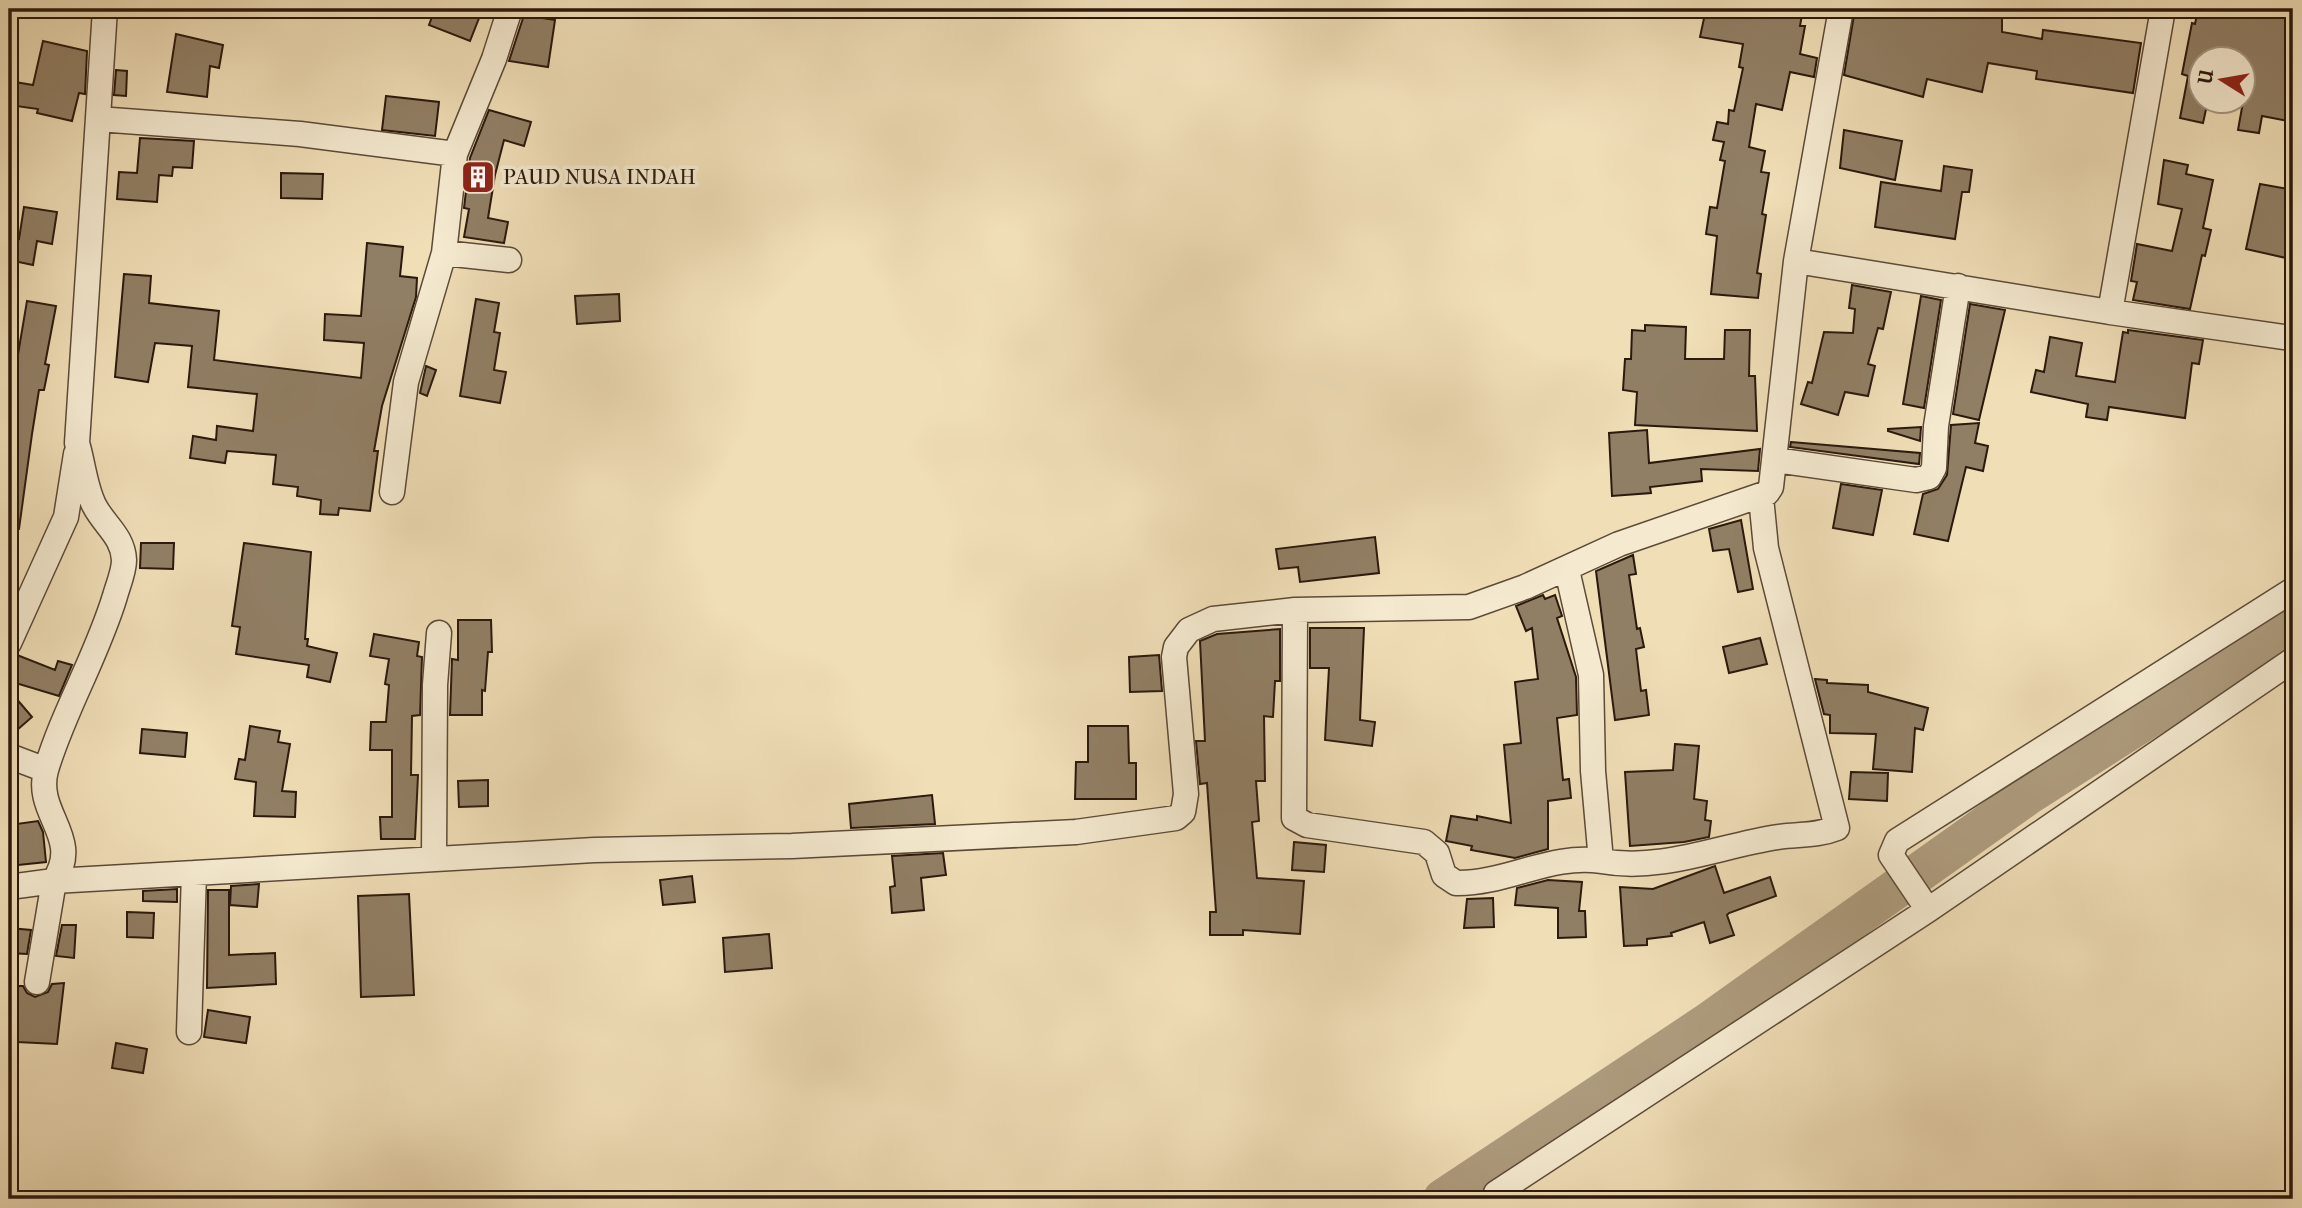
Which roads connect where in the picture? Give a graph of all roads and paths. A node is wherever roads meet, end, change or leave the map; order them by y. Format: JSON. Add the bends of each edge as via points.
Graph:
{"nodes":[{"id":1,"x":105,"y":9,"type":"edge"},
{"id":2,"x":510,"y":9,"type":"edge"},
{"id":3,"x":1841,"y":9,"type":"edge"},
{"id":4,"x":2163,"y":9,"type":"edge"},
{"id":5,"x":98,"y":120,"type":"junction"},
{"id":6,"x":454,"y":154,"type":"junction"},
{"id":7,"x":444,"y":253,"type":"junction"},
{"id":8,"x":509,"y":260,"type":"dead end"},
{"id":9,"x":1796,"y":261,"type":"junction"},
{"id":10,"x":1958,"y":286,"type":"junction"},
{"id":11,"x":2110,"y":312,"type":"junction"},
{"id":12,"x":2290,"y":338,"type":"dead end"},
{"id":13,"x":77,"y":443,"type":"junction"},
{"id":14,"x":1776,"y":460,"type":"junction"},
{"id":15,"x":392,"y":492,"type":"dead end"},
{"id":16,"x":1761,"y":497,"type":"junction"},
{"id":17,"x":1567,"y":570,"type":"junction"},
{"id":18,"x":2293,"y":590,"type":"edge"},
{"id":19,"x":1296,"y":610,"type":"junction"},
{"id":20,"x":439,"y":633,"type":"dead end"},
{"id":21,"x":9,"y":643,"type":"edge"},
{"id":22,"x":2293,"y":660,"type":"edge"},
{"id":23,"x":9,"y":756,"type":"edge"},
{"id":24,"x":46,"y":769,"type":"junction"},
{"id":25,"x":434,"y":858,"type":"junction"},
{"id":26,"x":1601,"y":861,"type":"junction"},
{"id":27,"x":194,"y":873,"type":"junction"},
{"id":28,"x":54,"y":881,"type":"junction"},
{"id":29,"x":9,"y":887,"type":"edge"},
{"id":30,"x":1924,"y":905,"type":"junction"},
{"id":31,"x":37,"y":982,"type":"dead end"},
{"id":32,"x":189,"y":1032,"type":"dead end"},
{"id":33,"x":1496,"y":1193,"type":"dead end"}],
"edges":[{"from":1,"to":5,"type":"street"},
{"from":2,"to":6,"type":"street"},
{"from":3,"to":9,"type":"street"},
{"from":4,"to":11,"type":"street"},
{"from":5,"to":6,"type":"street","via":[[300,134]]},
{"from":5,"to":13,"type":"street"},
{"from":6,"to":7,"type":"street"},
{"from":7,"to":8,"type":"street"},
{"from":7,"to":15,"type":"street","via":[[404,392]]},
{"from":9,"to":10,"type":"street"},
{"from":9,"to":14,"type":"street"},
{"from":10,"to":11,"type":"street"},
{"from":10,"to":14,"type":"street","via":[[1936,426],[1934,468],[1929,477],[1916,480]]},
{"from":11,"to":12,"type":"street"},
{"from":13,"to":21,"type":"street","via":[[66,517]]},
{"from":13,"to":24,"type":"street","via":[[93,502],[119,539],[124,565],[106,627]]},
{"from":14,"to":16,"type":"street","via":[[1771,487]]},
{"from":16,"to":17,"type":"street","via":[[1619,544]]},
{"from":16,"to":26,"type":"street","via":[[1766,548],[1837,828],[1821,835],[1781,836],[1669,861]]},
{"from":17,"to":19,"type":"street","via":[[1469,607]]},
{"from":17,"to":26,"type":"street","via":[[1591,676]]},
{"from":18,"to":30,"type":"street","via":[[1896,841],[1892,855]]},
{"from":19,"to":25,"type":"street","via":[[1213,619],[1182,636],[1174,657],[1186,794],[1183,812],[1170,821],[1022,835]]},
{"from":19,"to":26,"type":"street","via":[[1294,818],[1307,825],[1424,842],[1437,853],[1444,875],[1456,883],[1493,879],[1573,859]]},
{"from":20,"to":25,"type":"street"},
{"from":22,"to":30,"type":"street"},
{"from":23,"to":24,"type":"street"},
{"from":24,"to":28,"type":"street","via":[[44,798],[64,848],[62,869]]},
{"from":25,"to":27,"type":"street"},
{"from":27,"to":28,"type":"street"},
{"from":27,"to":32,"type":"street"},
{"from":28,"to":29,"type":"street"},
{"from":28,"to":31,"type":"street"},
{"from":30,"to":33,"type":"street"}]}
